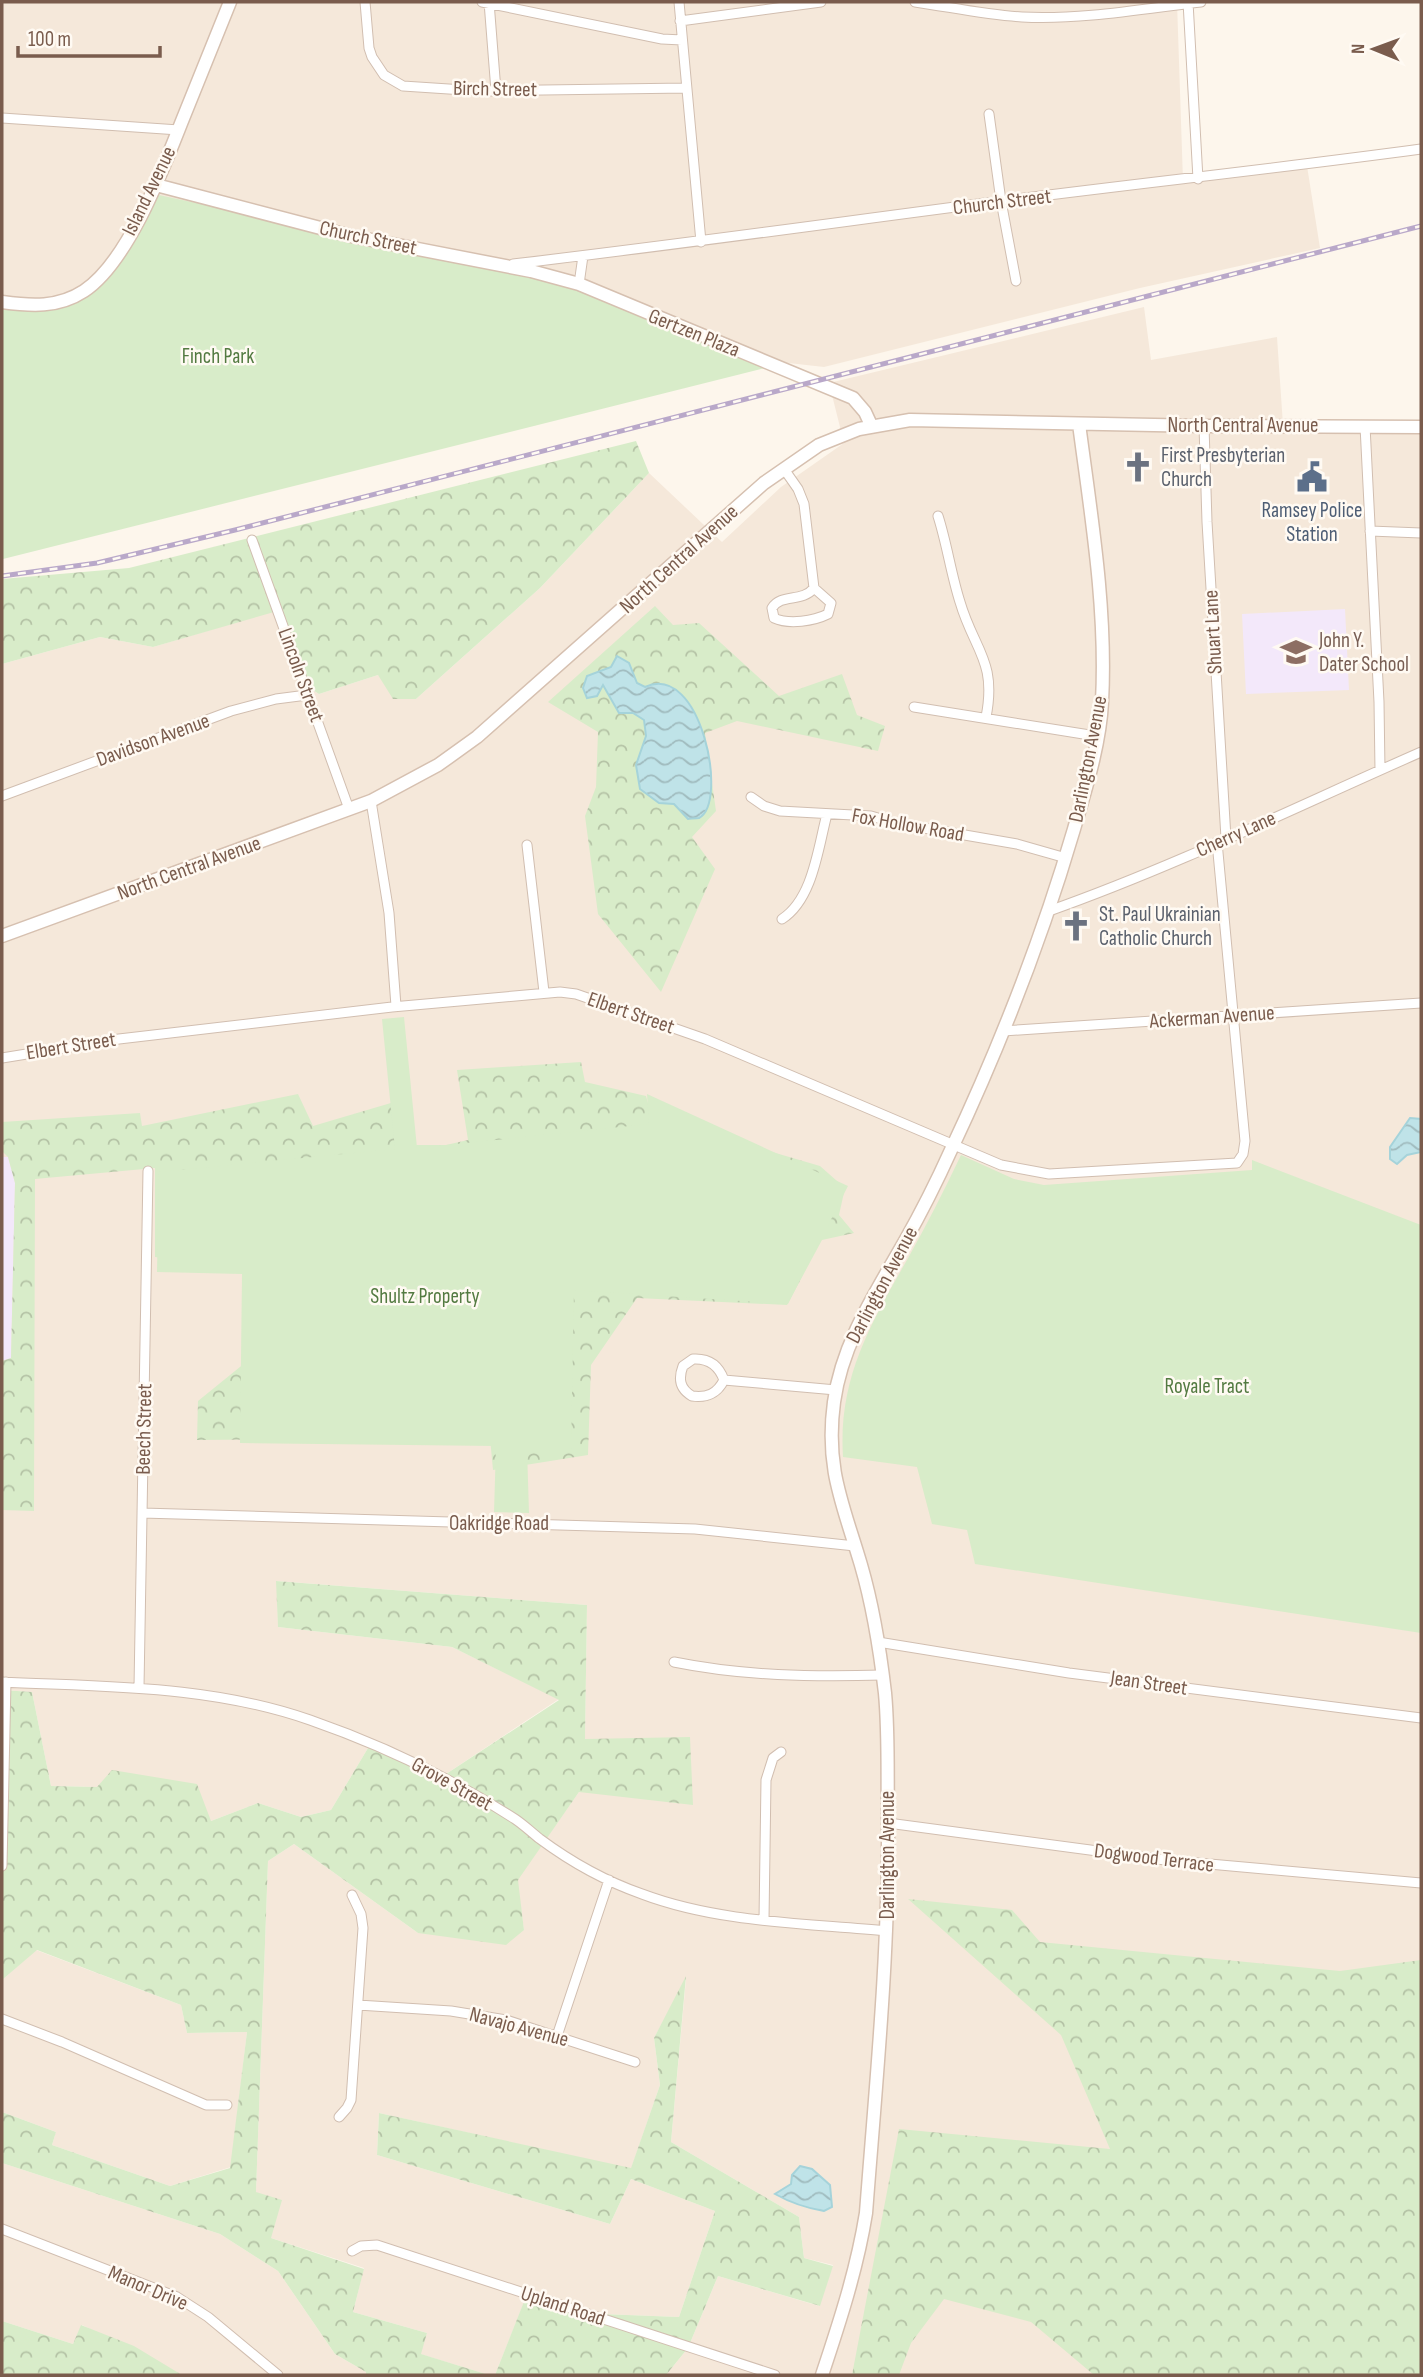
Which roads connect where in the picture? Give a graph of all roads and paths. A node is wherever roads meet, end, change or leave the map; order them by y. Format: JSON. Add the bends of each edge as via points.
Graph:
{"nodes":[{"id":1,"x":230,"y":2,"type":"edge"},
{"id":2,"x":365,"y":2,"type":"edge"},
{"id":3,"x":486,"y":2,"type":"edge"},
{"id":4,"x":679,"y":2,"type":"edge"},
{"id":5,"x":821,"y":2,"type":"edge"},
{"id":6,"x":915,"y":2,"type":"edge"},
{"id":7,"x":1200,"y":2,"type":"edge"},
{"id":8,"x":1188,"y":3,"type":"edge"},
{"id":9,"x":681,"y":21,"type":"junction"},
{"id":10,"x":682,"y":40,"type":"junction"},
{"id":11,"x":686,"y":88,"type":"junction"},
{"id":12,"x":496,"y":91,"type":"junction"},
{"id":13,"x":989,"y":114,"type":"dead end"},
{"id":14,"x":2,"y":118,"type":"edge"},
{"id":15,"x":178,"y":130,"type":"junction"},
{"id":16,"x":1421,"y":149,"type":"edge"},
{"id":17,"x":1198,"y":178,"type":"junction"},
{"id":18,"x":156,"y":185,"type":"junction"},
{"id":19,"x":1001,"y":201,"type":"junction"},
{"id":20,"x":701,"y":243,"type":"junction"},
{"id":21,"x":583,"y":256,"type":"junction"},
{"id":22,"x":502,"y":266,"type":"junction"},
{"id":23,"x":1016,"y":281,"type":"dead end"},
{"id":24,"x":579,"y":284,"type":"junction"},
{"id":25,"x":2,"y":302,"type":"edge"},
{"id":26,"x":1079,"y":424,"type":"junction"},
{"id":27,"x":871,"y":425,"type":"junction"},
{"id":28,"x":1204,"y":426,"type":"junction"},
{"id":29,"x":1365,"y":426,"type":"junction"},
{"id":30,"x":1421,"y":427,"type":"edge"},
{"id":31,"x":784,"y":468,"type":"junction"},
{"id":32,"x":938,"y":516,"type":"dead end"},
{"id":33,"x":1370,"y":531,"type":"junction"},
{"id":34,"x":1421,"y":533,"type":"edge"},
{"id":35,"x":252,"y":540,"type":"dead end"},
{"id":36,"x":814,"y":588,"type":"junction"},
{"id":37,"x":307,"y":695,"type":"junction"},
{"id":38,"x":914,"y":707,"type":"dead end"},
{"id":39,"x":986,"y":717,"type":"junction"},
{"id":40,"x":1096,"y":736,"type":"junction"},
{"id":41,"x":1421,"y":752,"type":"edge"},
{"id":42,"x":1380,"y":770,"type":"junction"},
{"id":43,"x":2,"y":796,"type":"edge"},
{"id":44,"x":751,"y":797,"type":"dead end"},
{"id":45,"x":371,"y":801,"type":"junction"},
{"id":46,"x":349,"y":809,"type":"junction"},
{"id":47,"x":827,"y":814,"type":"junction"},
{"id":48,"x":1222,"y":840,"type":"junction"},
{"id":49,"x":527,"y":845,"type":"dead end"},
{"id":50,"x":1066,"y":858,"type":"junction"},
{"id":51,"x":1048,"y":911,"type":"junction"},
{"id":52,"x":782,"y":919,"type":"dead end"},
{"id":53,"x":2,"y":936,"type":"edge"},
{"id":54,"x":544,"y":992,"type":"junction"},
{"id":55,"x":1421,"y":1003,"type":"edge"},
{"id":56,"x":396,"y":1006,"type":"junction"},
{"id":57,"x":1234,"y":1016,"type":"junction"},
{"id":58,"x":1003,"y":1031,"type":"junction"},
{"id":59,"x":2,"y":1058,"type":"edge"},
{"id":60,"x":953,"y":1146,"type":"junction"},
{"id":61,"x":1237,"y":1163,"type":"joint"},
{"id":62,"x":149,"y":1171,"type":"dead end"},
{"id":63,"x":724,"y":1380,"type":"junction"},
{"id":64,"x":836,"y":1390,"type":"junction"},
{"id":65,"x":142,"y":1513,"type":"junction"},
{"id":66,"x":855,"y":1546,"type":"junction"},
{"id":67,"x":878,"y":1642,"type":"junction"},
{"id":68,"x":674,"y":1662,"type":"dead end"},
{"id":69,"x":883,"y":1675,"type":"junction"},
{"id":70,"x":4,"y":1682,"type":"edge"},
{"id":71,"x":139,"y":1687,"type":"junction"},
{"id":72,"x":1421,"y":1718,"type":"edge"},
{"id":73,"x":781,"y":1752,"type":"dead end"},
{"id":74,"x":888,"y":1823,"type":"junction"},
{"id":75,"x":2,"y":1866,"type":"edge"},
{"id":76,"x":608,"y":1880,"type":"junction"},
{"id":77,"x":1421,"y":1883,"type":"edge"},
{"id":78,"x":352,"y":1895,"type":"dead end"},
{"id":79,"x":764,"y":1919,"type":"junction"},
{"id":80,"x":887,"y":1931,"type":"junction"},
{"id":81,"x":358,"y":2005,"type":"junction"},
{"id":82,"x":2,"y":2019,"type":"edge"},
{"id":83,"x":557,"y":2036,"type":"junction"},
{"id":84,"x":635,"y":2063,"type":"dead end"},
{"id":85,"x":227,"y":2105,"type":"dead end"},
{"id":86,"x":339,"y":2117,"type":"dead end"},
{"id":87,"x":2,"y":2229,"type":"edge"},
{"id":88,"x":352,"y":2250,"type":"dead end"},
{"id":89,"x":278,"y":2375,"type":"edge"},
{"id":90,"x":775,"y":2375,"type":"edge"},
{"id":91,"x":822,"y":2375,"type":"edge"}],
"edges":[{"from":1,"to":15,"type":"main road","name":"Island Avenue"},
{"from":2,"to":12,"type":"street","name":"Birch Street","via":[[372,57],[393,81],[406,86]]},
{"from":3,"to":10,"type":"street"},
{"from":3,"to":12,"type":"street"},
{"from":4,"to":9,"type":"street"},
{"from":5,"to":9,"type":"street"},
{"from":6,"to":8,"type":"street","via":[[1052,18]]},
{"from":7,"to":8,"type":"street"},
{"from":8,"to":17,"type":"street"},
{"from":9,"to":10,"type":"street"},
{"from":10,"to":11,"type":"street"},
{"from":11,"to":12,"type":"street","name":"Birch Street"},
{"from":11,"to":20,"type":"street"},
{"from":13,"to":19,"type":"street"},
{"from":14,"to":15,"type":"street"},
{"from":15,"to":18,"type":"main road","name":"Island Avenue"},
{"from":16,"to":17,"type":"street","name":"Church Street"},
{"from":17,"to":19,"type":"street","name":"Church Street"},
{"from":18,"to":22,"type":"main road","name":"Church Street","via":[[351,236]]},
{"from":18,"to":25,"type":"main road","name":"Island Avenue","via":[[113,262],[95,283],[56,303],[27,306]]},
{"from":19,"to":20,"type":"street","name":"Church Street"},
{"from":19,"to":23,"type":"street"},
{"from":20,"to":21,"type":"street","name":"Church Street"},
{"from":21,"to":22,"type":"street","name":"Church Street"},
{"from":21,"to":24,"type":"street"},
{"from":22,"to":24,"type":"main road","name":"Gertzen Plaza"},
{"from":24,"to":27,"type":"main road","name":"Gertzen Plaza","via":[[853,398]]},
{"from":26,"to":27,"type":"main road","name":"North Central Avenue","via":[[909,420]]},
{"from":26,"to":28,"type":"main road","name":"North Central Avenue"},
{"from":26,"to":40,"type":"main road","name":"Darlington Avenue","via":[[1101,625],[1102,706]]},
{"from":27,"to":31,"type":"main road","name":"North Central Avenue","via":[[819,445]]},
{"from":28,"to":29,"type":"main road","name":"North Central Avenue"},
{"from":28,"to":48,"type":"street","name":"Shuart Lane"},
{"from":29,"to":30,"type":"main road","name":"North Central Avenue"},
{"from":29,"to":33,"type":"street"},
{"from":31,"to":36,"type":"street","via":[[804,504]]},
{"from":31,"to":45,"type":"main road","name":"North Central Avenue","via":[[477,737],[438,765]]},
{"from":32,"to":39,"type":"street","via":[[960,603],[988,668]]},
{"from":33,"to":34,"type":"street"},
{"from":33,"to":42,"type":"street"},
{"from":35,"to":37,"type":"street","name":"Lincoln Street"},
{"from":36,"to":36,"type":"street","via":[[806,596],[774,603],[771,614],[785,621],[828,614],[831,603]]},
{"from":37,"to":43,"type":"street","name":"Davidson Avenue","via":[[232,711]]},
{"from":37,"to":46,"type":"street","name":"Lincoln Street"},
{"from":38,"to":39,"type":"street"},
{"from":39,"to":40,"type":"street"},
{"from":40,"to":50,"type":"main road","name":"Darlington Avenue"},
{"from":41,"to":42,"type":"street","name":"Cherry Lane"},
{"from":42,"to":48,"type":"street","name":"Cherry Lane"},
{"from":44,"to":47,"type":"street","name":"Fox Hollow Road","via":[[780,811]]},
{"from":45,"to":46,"type":"main road","name":"North Central Avenue"},
{"from":45,"to":56,"type":"street"},
{"from":46,"to":53,"type":"main road","name":"North Central Avenue"},
{"from":47,"to":50,"type":"street","name":"Fox Hollow Road","via":[[871,816]]},
{"from":47,"to":52,"type":"street","via":[[801,899]]},
{"from":48,"to":51,"type":"street","name":"Cherry Lane"},
{"from":48,"to":57,"type":"street","name":"Shuart Lane"},
{"from":49,"to":54,"type":"street"},
{"from":50,"to":51,"type":"main road","name":"Darlington Avenue"},
{"from":51,"to":58,"type":"main road","name":"Darlington Avenue"},
{"from":54,"to":56,"type":"street","name":"Elbert Street"},
{"from":54,"to":60,"type":"street","name":"Elbert Street","via":[[576,994],[705,1039]]},
{"from":55,"to":57,"type":"street","name":"Ackerman Avenue"},
{"from":56,"to":59,"type":"street","name":"Elbert Street","via":[[119,1039]]},
{"from":57,"to":58,"type":"street","name":"Ackerman Avenue"},
{"from":57,"to":61,"type":"street","name":"Shuart Lane","via":[[1245,1141]]},
{"from":58,"to":60,"type":"main road","name":"Darlington Avenue"},
{"from":60,"to":61,"type":"street","name":"Elbert Street","via":[[1001,1165],[1049,1174]]},
{"from":60,"to":64,"type":"main road","name":"Darlington Avenue","via":[[868,1306]]},
{"from":62,"to":65,"type":"street","name":"Beech Street"},
{"from":63,"to":63,"type":"street","via":[[716,1366],[699,1359],[683,1366],[680,1381],[686,1393],[701,1397],[716,1392]]},
{"from":63,"to":64,"type":"street"},
{"from":64,"to":66,"type":"main road","name":"Darlington Avenue","via":[[831,1429],[835,1479]]},
{"from":65,"to":66,"type":"street","name":"Oakridge Road","via":[[695,1529]]},
{"from":65,"to":71,"type":"street","name":"Beech Street"},
{"from":66,"to":67,"type":"main road","name":"Darlington Avenue"},
{"from":67,"to":69,"type":"main road","name":"Darlington Avenue"},
{"from":67,"to":72,"type":"street","name":"Jean Street","via":[[1069,1673]]},
{"from":68,"to":69,"type":"street","via":[[755,1674]]},
{"from":69,"to":74,"type":"main road","name":"Darlington Avenue"},
{"from":70,"to":71,"type":"street","name":"Grove Street"},
{"from":70,"to":75,"type":"street"},
{"from":71,"to":76,"type":"street","name":"Grove Street","via":[[264,1706],[387,1750],[466,1790]]},
{"from":73,"to":79,"type":"street","via":[[773,1758],[765,1780]]},
{"from":74,"to":77,"type":"street","name":"Dogwood Terrace","via":[[1165,1860]]},
{"from":74,"to":80,"type":"main road","name":"Darlington Avenue"},
{"from":76,"to":79,"type":"street","name":"Grove Street","via":[[696,1910]]},
{"from":76,"to":83,"type":"street"},
{"from":78,"to":81,"type":"street","via":[[363,1924]]},
{"from":79,"to":80,"type":"street","name":"Grove Street"},
{"from":80,"to":91,"type":"main road","name":"Darlington Avenue","via":[[862,2239]]},
{"from":81,"to":83,"type":"street","name":"Navajo Avenue","via":[[478,2014]]},
{"from":81,"to":86,"type":"street","via":[[351,2100]]},
{"from":82,"to":85,"type":"street","via":[[206,2105]]},
{"from":83,"to":84,"type":"street","name":"Navajo Avenue"},
{"from":87,"to":89,"type":"street","name":"Manor Drive","via":[[177,2297]]},
{"from":88,"to":90,"type":"street","name":"Upland Road","via":[[377,2245]]}]}
